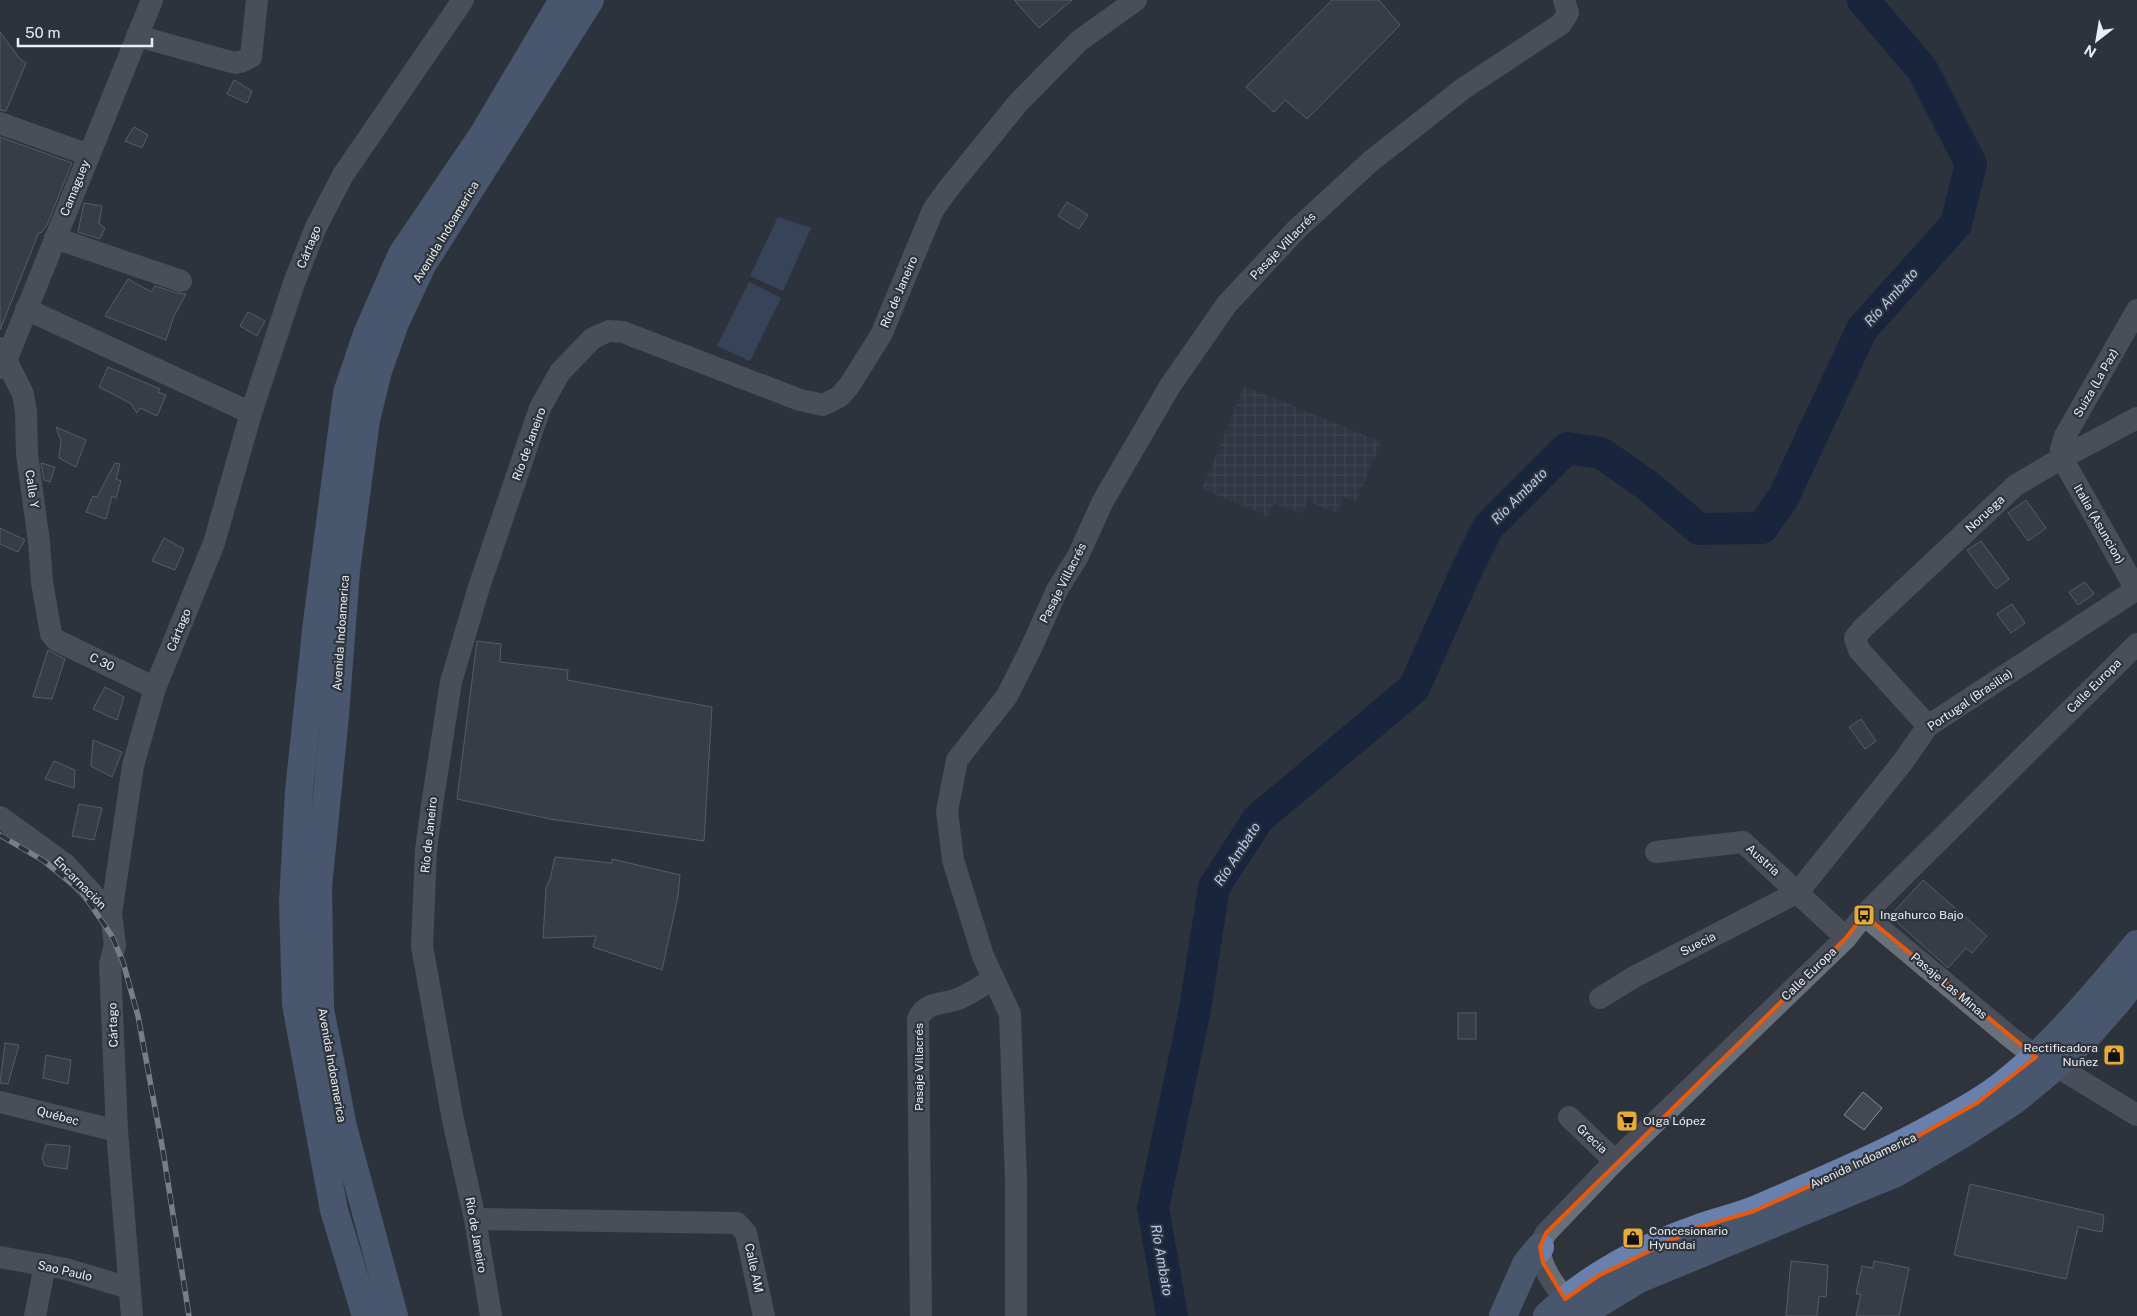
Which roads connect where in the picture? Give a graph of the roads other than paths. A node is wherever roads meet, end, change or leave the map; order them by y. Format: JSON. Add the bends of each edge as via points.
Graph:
{"nodes":[{"id":1,"x":152,"y":0,"type":"edge"},
{"id":2,"x":257,"y":0,"type":"edge"},
{"id":3,"x":463,"y":0,"type":"edge"},
{"id":4,"x":563,"y":0,"type":"edge"},
{"id":5,"x":590,"y":0,"type":"edge"},
{"id":6,"x":1136,"y":0,"type":"edge"},
{"id":7,"x":1564,"y":0,"type":"edge"},
{"id":8,"x":137,"y":36,"type":"junction"},
{"id":9,"x":0,"y":123,"type":"edge"},
{"id":10,"x":88,"y":155,"type":"junction"},
{"id":11,"x":55,"y":238,"type":"junction"},
{"id":12,"x":180,"y":281,"type":"dead end"},
{"id":13,"x":26,"y":309,"type":"junction"},
{"id":14,"x":2137,"y":310,"type":"edge"},
{"id":15,"x":2,"y":361,"type":"edge"},
{"id":16,"x":251,"y":413,"type":"junction"},
{"id":17,"x":2137,"y":418,"type":"edge"},
{"id":18,"x":2062,"y":458,"type":"junction"},
{"id":19,"x":2137,"y":590,"type":"edge"},
{"id":20,"x":51,"y":634,"type":"joint"},
{"id":21,"x":2137,"y":644,"type":"edge"},
{"id":22,"x":155,"y":688,"type":"junction"},
{"id":23,"x":1928,"y":726,"type":"junction"},
{"id":24,"x":0,"y":817,"type":"edge"},
{"id":25,"x":1656,"y":852,"type":"dead end"},
{"id":26,"x":1798,"y":892,"type":"junction"},
{"id":27,"x":111,"y":914,"type":"junction"},
{"id":28,"x":1864,"y":915,"type":"junction"},
{"id":29,"x":1846,"y":938,"type":"junction"},
{"id":30,"x":2137,"y":944,"type":"edge"},
{"id":31,"x":2137,"y":976,"type":"edge"},
{"id":32,"x":993,"y":979,"type":"junction"},
{"id":33,"x":1600,"y":998,"type":"dead end"},
{"id":34,"x":2046,"y":1061,"type":"junction"},
{"id":35,"x":0,"y":1102,"type":"edge"},
{"id":36,"x":2137,"y":1115,"type":"edge"},
{"id":37,"x":1569,"y":1117,"type":"dead end"},
{"id":38,"x":117,"y":1131,"type":"junction"},
{"id":39,"x":1615,"y":1161,"type":"junction"},
{"id":40,"x":474,"y":1219,"type":"junction"},
{"id":41,"x":1540,"y":1247,"type":"junction"},
{"id":42,"x":0,"y":1257,"type":"edge"},
{"id":43,"x":45,"y":1265,"type":"junction"},
{"id":44,"x":129,"y":1288,"type":"junction"},
{"id":45,"x":1568,"y":1311,"type":"edge"},
{"id":46,"x":35,"y":1316,"type":"edge"},
{"id":47,"x":132,"y":1316,"type":"edge"},
{"id":48,"x":366,"y":1316,"type":"edge"},
{"id":49,"x":394,"y":1316,"type":"edge"},
{"id":50,"x":491,"y":1316,"type":"edge"},
{"id":51,"x":764,"y":1316,"type":"edge"},
{"id":52,"x":921,"y":1316,"type":"edge"},
{"id":53,"x":1016,"y":1316,"type":"edge"},
{"id":54,"x":1503,"y":1316,"type":"edge"}],
"edges":[{"from":1,"to":8,"type":"street","name":"Camaguey"},
{"from":2,"to":8,"type":"street","via":[[251,57],[243,61],[235,63]]},
{"from":3,"to":16,"type":"street","name":"Cártago","via":[[343,175],[316,228],[294,283]]},
{"from":4,"to":48,"type":"main road","name":"Avenida Indoamerica","via":[[484,133],[402,254],[367,334],[347,393],[317,622],[299,791],[292,902],[298,1013],[334,1210]]},
{"from":5,"to":49,"type":"main road","name":"Avenida Indoamerica","via":[[422,266],[395,323],[378,371],[366,420],[346,571],[318,887],[320,1009],[343,1128]]},
{"from":6,"to":40,"type":"street","name":"Río de Janeiro","via":[[1079,41],[1018,103],[948,189],[933,210],[881,335],[839,397],[823,405],[800,400],[623,332],[609,331],[593,338],[560,372],[540,408],[479,587],[451,682],[426,850],[422,946]]},
{"from":7,"to":32,"type":"street","name":"Pasaje Villacrés","via":[[1568,14],[1561,24],[1464,88],[1370,162],[1297,230],[1227,304],[1170,386],[1103,501],[1006,696],[957,760],[947,811],[953,860],[972,926]]},
{"from":8,"to":10,"type":"street","name":"Camaguey"},
{"from":9,"to":10,"type":"street"},
{"from":10,"to":11,"type":"street","name":"Camaguey"},
{"from":11,"to":12,"type":"street"},
{"from":11,"to":13,"type":"street","name":"Camaguey"},
{"from":13,"to":15,"type":"street","name":"Camaguey"},
{"from":13,"to":16,"type":"street"},
{"from":14,"to":18,"type":"street","name":"Suiza (La Paz)","via":[[2065,436]]},
{"from":15,"to":20,"type":"street","name":"Calle Y","via":[[23,394],[27,454]]},
{"from":16,"to":22,"type":"street","name":"Cártago","via":[[214,543]]},
{"from":17,"to":18,"type":"street","name":"Noruega"},
{"from":18,"to":19,"type":"street","name":"Italia (Asuncion)"},
{"from":18,"to":23,"type":"street","name":"Noruega","via":[[2016,485],[1855,638],[1859,650]]},
{"from":19,"to":23,"type":"street","name":"Portugal (Brasilia)"},
{"from":20,"to":22,"type":"street","name":"C 30","via":[[56,640]]},
{"from":21,"to":28,"type":"street","name":"Calle Europa"},
{"from":22,"to":27,"type":"street","name":"Cártago","via":[[133,766]]},
{"from":23,"to":26,"type":"street","name":"Portugal (Brasilia)","via":[[1902,764]]},
{"from":24,"to":27,"type":"street","name":"Encarnación","via":[[65,864]]},
{"from":25,"to":26,"type":"street","name":"Austria","via":[[1743,842]]},
{"from":26,"to":29,"type":"street","name":"Austria"},
{"from":26,"to":33,"type":"street","name":"Suecia"},
{"from":27,"to":38,"type":"street","name":"Cártago","via":[[116,945],[110,964]]},
{"from":28,"to":29,"type":"street","name":"Calle Europa"},
{"from":28,"to":34,"type":"street","name":"Pasaje Las Minas"},
{"from":29,"to":39,"type":"street","name":"Calle Europa"},
{"from":30,"to":34,"type":"main road","name":"Avenida Indoamerica","via":[[2077,1016]]},
{"from":31,"to":34,"type":"main road","name":"Avenida Indoamerica","via":[[2089,1034]]},
{"from":32,"to":52,"type":"street","name":"Pasaje Villacrés","via":[[957,1000],[931,1005],[922,1010],[918,1019]]},
{"from":32,"to":53,"type":"street","via":[[1010,1014],[1016,1181]]},
{"from":34,"to":36,"type":"street","name":"Pasaje Las Minas"},
{"from":34,"to":45,"type":"main road","name":"Avenida Indoamerica","via":[[1902,1145],[1754,1211],[1697,1228],[1632,1256],[1598,1276]]},
{"from":35,"to":38,"type":"street","name":"Québec"},
{"from":37,"to":39,"type":"street","name":"Grecia"},
{"from":38,"to":44,"type":"street","name":"Cártago"},
{"from":39,"to":41,"type":"street","name":"Calle Europa","via":[[1546,1233]]},
{"from":40,"to":50,"type":"street","name":"Río de Janeiro"},
{"from":40,"to":51,"type":"street","name":"Calle AM","via":[[736,1223],[746,1233]]},
{"from":41,"to":45,"type":"street","via":[[1543,1263]]},
{"from":41,"to":54,"type":"main road","via":[[1526,1264]]},
{"from":42,"to":43,"type":"street","name":"Sao Paulo"},
{"from":43,"to":44,"type":"street","name":"Sao Paulo"},
{"from":43,"to":46,"type":"street"},
{"from":44,"to":47,"type":"street","name":"Cártago"}]}
